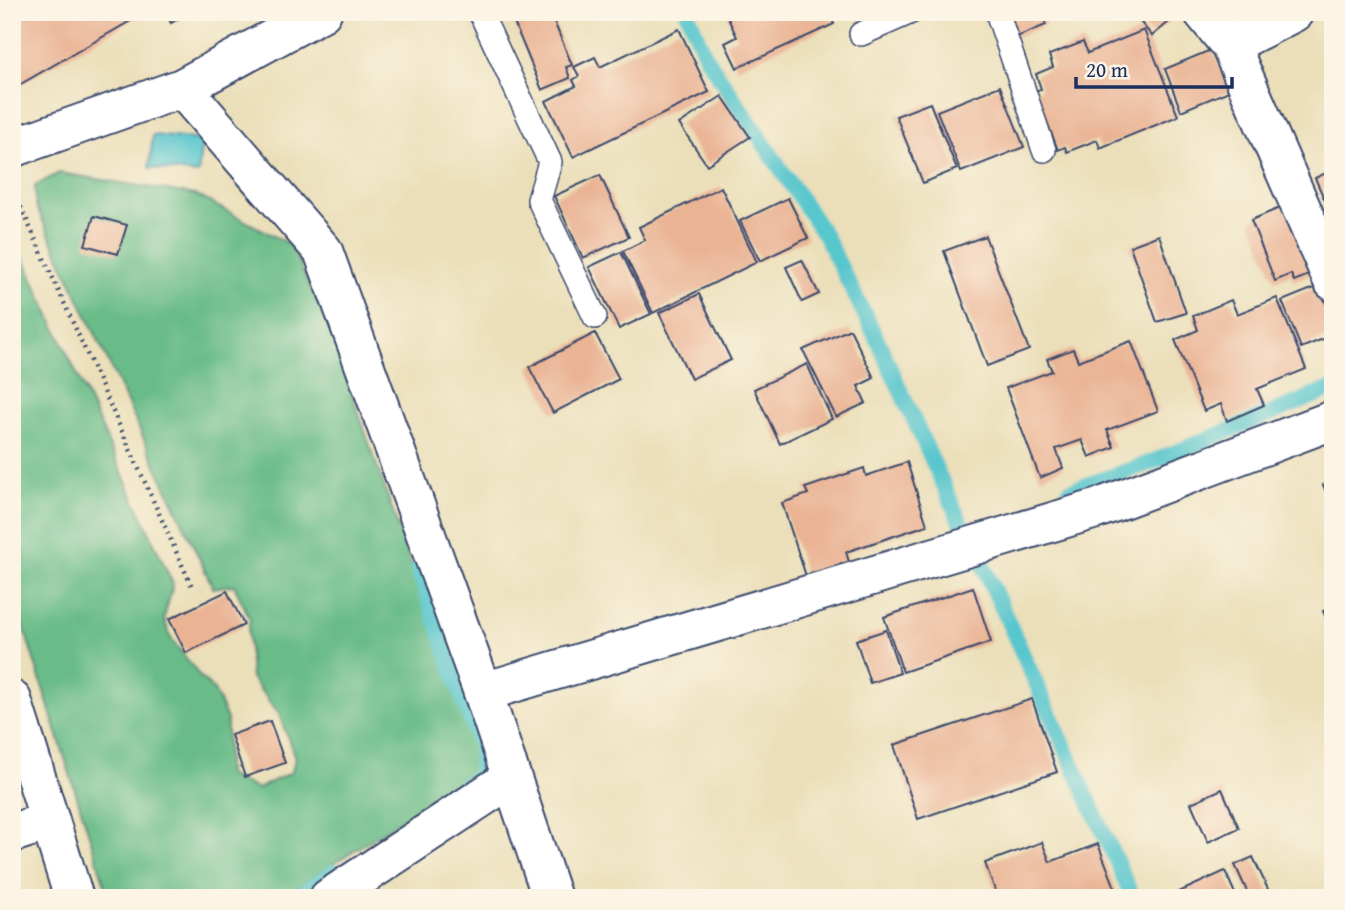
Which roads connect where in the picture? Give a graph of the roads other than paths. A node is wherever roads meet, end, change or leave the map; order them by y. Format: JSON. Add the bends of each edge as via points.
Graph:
{"nodes":[{"id":1,"x":322,"y":12,"type":"edge"},
{"id":2,"x":480,"y":12,"type":"edge"},
{"id":3,"x":911,"y":12,"type":"edge"},
{"id":4,"x":997,"y":12,"type":"edge"},
{"id":5,"x":1203,"y":12,"type":"edge"},
{"id":6,"x":1294,"y":12,"type":"edge"},
{"id":7,"x":861,"y":34,"type":"dead end"},
{"id":8,"x":1230,"y":45,"type":"junction"},
{"id":9,"x":182,"y":88,"type":"junction"},
{"id":10,"x":12,"y":148,"type":"edge"},
{"id":11,"x":1044,"y":150,"type":"dead end"},
{"id":12,"x":1333,"y":281,"type":"edge"},
{"id":13,"x":595,"y":317,"type":"dead end"},
{"id":14,"x":1333,"y":420,"type":"edge"},
{"id":15,"x":483,"y":692,"type":"junction"},
{"id":16,"x":12,"y":700,"type":"edge"},
{"id":17,"x":512,"y":778,"type":"junction"},
{"id":18,"x":50,"y":821,"type":"junction"},
{"id":19,"x":12,"y":833,"type":"edge"},
{"id":20,"x":74,"y":898,"type":"edge"},
{"id":21,"x":329,"y":898,"type":"edge"},
{"id":22,"x":552,"y":898,"type":"edge"}],
"edges":[{"from":1,"to":9,"type":"street"},
{"from":2,"to":13,"type":"lane","via":[[550,162],[540,200]]},
{"from":3,"to":7,"type":"lane"},
{"from":4,"to":11,"type":"lane"},
{"from":5,"to":8,"type":"street"},
{"from":6,"to":8,"type":"street"},
{"from":8,"to":12,"type":"street"},
{"from":9,"to":10,"type":"street"},
{"from":9,"to":15,"type":"street","via":[[323,251]]},
{"from":14,"to":15,"type":"street","via":[[1096,509]]},
{"from":15,"to":17,"type":"street"},
{"from":16,"to":18,"type":"street"},
{"from":17,"to":21,"type":"street"},
{"from":17,"to":22,"type":"street"},
{"from":18,"to":19,"type":"street"},
{"from":18,"to":20,"type":"street"}]}
